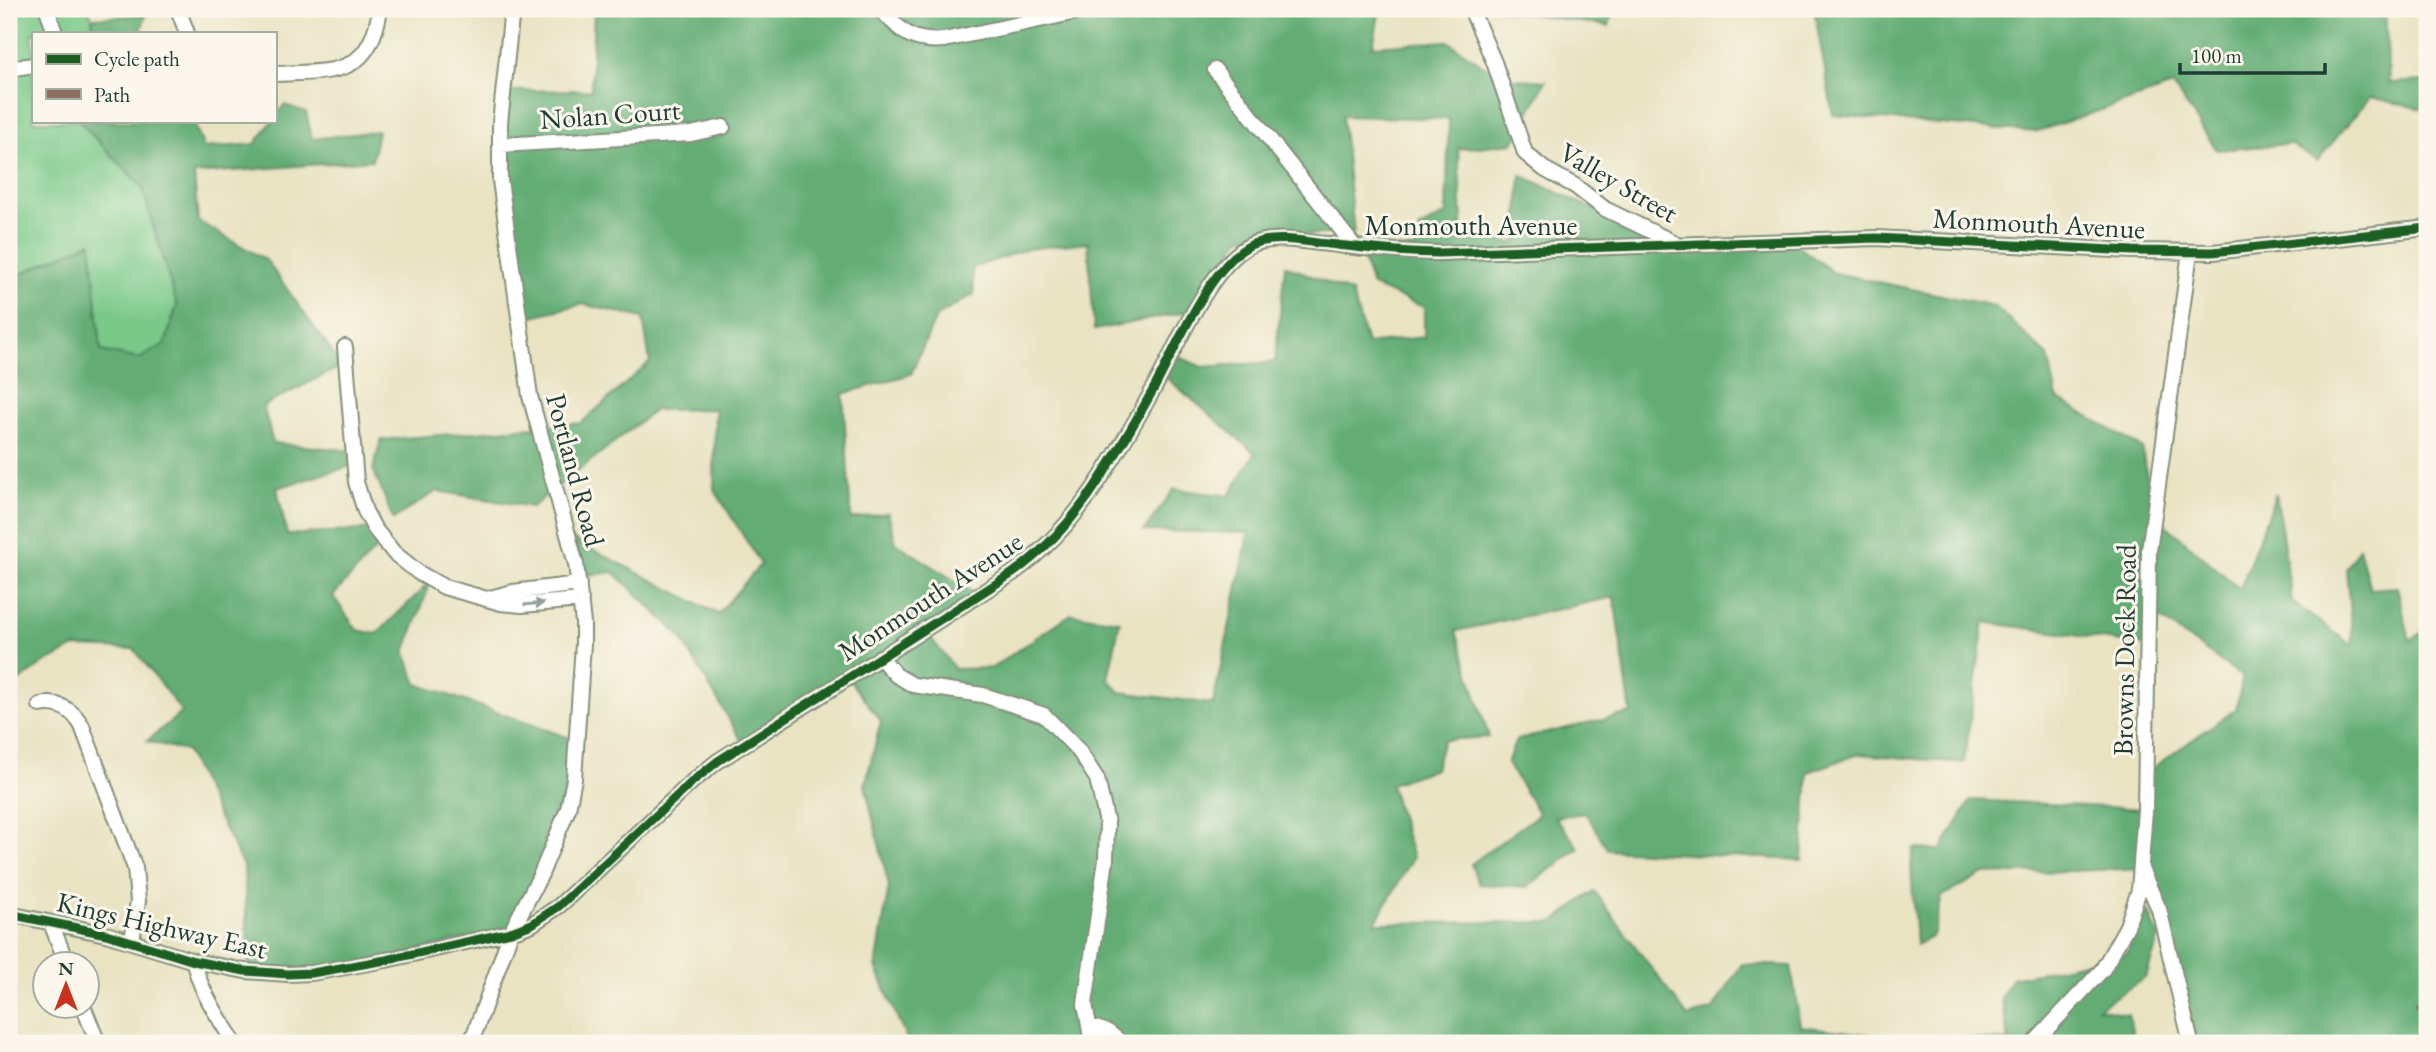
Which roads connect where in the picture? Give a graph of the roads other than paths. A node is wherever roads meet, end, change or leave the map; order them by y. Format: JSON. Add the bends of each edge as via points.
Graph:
{"nodes":[{"id":1,"x":47,"y":9,"type":"edge"},
{"id":2,"x":178,"y":9,"type":"edge"},
{"id":3,"x":380,"y":9,"type":"edge"},
{"id":4,"x":512,"y":9,"type":"edge"},
{"id":5,"x":880,"y":9,"type":"edge"},
{"id":6,"x":1091,"y":9,"type":"edge"},
{"id":7,"x":1471,"y":9,"type":"edge"},
{"id":8,"x":55,"y":32,"type":"edge"},
{"id":9,"x":187,"y":32,"type":"edge"},
{"id":10,"x":32,"y":65,"type":"edge"},
{"id":11,"x":9,"y":69,"type":"edge"},
{"id":12,"x":1215,"y":70,"type":"dead end"},
{"id":13,"x":276,"y":74,"type":"edge"},
{"id":14,"x":723,"y":127,"type":"dead end"},
{"id":15,"x":500,"y":145,"type":"junction"},
{"id":16,"x":2427,"y":228,"type":"edge"},
{"id":17,"x":1678,"y":244,"type":"junction"},
{"id":18,"x":1355,"y":247,"type":"junction"},
{"id":19,"x":2190,"y":252,"type":"junction"},
{"id":20,"x":345,"y":346,"type":"dead end"},
{"id":21,"x":579,"y":584,"type":"junction"},
{"id":22,"x":488,"y":598,"type":"junction"},
{"id":23,"x":581,"y":600,"type":"junction"},
{"id":24,"x":880,"y":657,"type":"junction"},
{"id":25,"x":40,"y":705,"type":"dead end"},
{"id":26,"x":2142,"y":871,"type":"junction"},
{"id":27,"x":9,"y":914,"type":"edge"},
{"id":28,"x":51,"y":923,"type":"junction"},
{"id":29,"x":511,"y":932,"type":"junction"},
{"id":30,"x":132,"y":942,"type":"junction"},
{"id":31,"x":62,"y":950,"type":"edge"},
{"id":32,"x":194,"y":961,"type":"junction"},
{"id":33,"x":89,"y":1020,"type":"edge"},
{"id":34,"x":1089,"y":1026,"type":"junction"},
{"id":35,"x":98,"y":1043,"type":"edge"},
{"id":36,"x":234,"y":1043,"type":"edge"},
{"id":37,"x":471,"y":1043,"type":"edge"},
{"id":38,"x":1092,"y":1043,"type":"edge"},
{"id":39,"x":1122,"y":1043,"type":"edge"},
{"id":40,"x":2034,"y":1043,"type":"edge"},
{"id":41,"x":2191,"y":1043,"type":"edge"}],
"edges":[{"from":1,"to":8,"type":"street"},
{"from":2,"to":9,"type":"street"},
{"from":3,"to":13,"type":"street","via":[[372,41],[354,64]]},
{"from":4,"to":15,"type":"street","name":"Portland Road"},
{"from":5,"to":6,"type":"street","via":[[904,33],[927,41]]},
{"from":7,"to":17,"type":"street","name":"Valley Street","via":[[1525,153],[1605,209]]},
{"from":10,"to":11,"type":"street"},
{"from":12,"to":18,"type":"street"},
{"from":14,"to":15,"type":"street","name":"Nolan Court","via":[[691,134]]},
{"from":15,"to":21,"type":"street","name":"Portland Road","via":[[500,180],[530,396]]},
{"from":16,"to":19,"type":"street","name":"Monmouth Avenue"},
{"from":17,"to":18,"type":"street","name":"Monmouth Avenue","via":[[1439,253]]},
{"from":17,"to":19,"type":"street","name":"Monmouth Avenue","via":[[1876,238]]},
{"from":18,"to":24,"type":"street","name":"Monmouth Avenue","via":[[1274,240],[1240,251],[1200,297],[1154,389],[1104,473],[1052,541],[1013,573]]},
{"from":19,"to":26,"type":"street","name":"Browns Dock Road","via":[[2149,551]]},
{"from":20,"to":22,"type":"street","via":[[354,471],[359,496],[374,528],[394,554],[419,573],[444,587]]},
{"from":21,"to":22,"type":"street"},
{"from":21,"to":23,"type":"street","name":"Portland Road"},
{"from":22,"to":23,"type":"street","one_way":true,"via":[[522,605]]},
{"from":23,"to":29,"type":"street","name":"Portland Road","via":[[583,643],[574,779],[564,824]]},
{"from":24,"to":29,"type":"street","name":"Monmouth Avenue","via":[[718,761],[559,906]]},
{"from":24,"to":34,"type":"street","via":[[913,685],[983,695],[1044,715],[1079,751],[1097,779],[1107,823],[1106,860],[1085,1004]]},
{"from":25,"to":30,"type":"street","via":[[53,704],[70,711],[87,738],[135,867],[138,901]]},
{"from":26,"to":40,"type":"street","via":[[2127,926],[2110,959]]},
{"from":26,"to":41,"type":"street","name":"Browns Dock Road","via":[[2159,909]]},
{"from":27,"to":28,"type":"street","name":"Kings Highway East"},
{"from":28,"to":30,"type":"street","name":"Kings Highway East"},
{"from":28,"to":31,"type":"street"},
{"from":29,"to":32,"type":"street","name":"Kings Highway East","via":[[312,973],[245,971]]},
{"from":29,"to":37,"type":"street","name":"Portland Road"},
{"from":30,"to":32,"type":"street","name":"Kings Highway East"},
{"from":32,"to":36,"type":"street","via":[[205,992]]},
{"from":33,"to":35,"type":"street"},
{"from":34,"to":38,"type":"street"},
{"from":34,"to":39,"type":"street"}]}
